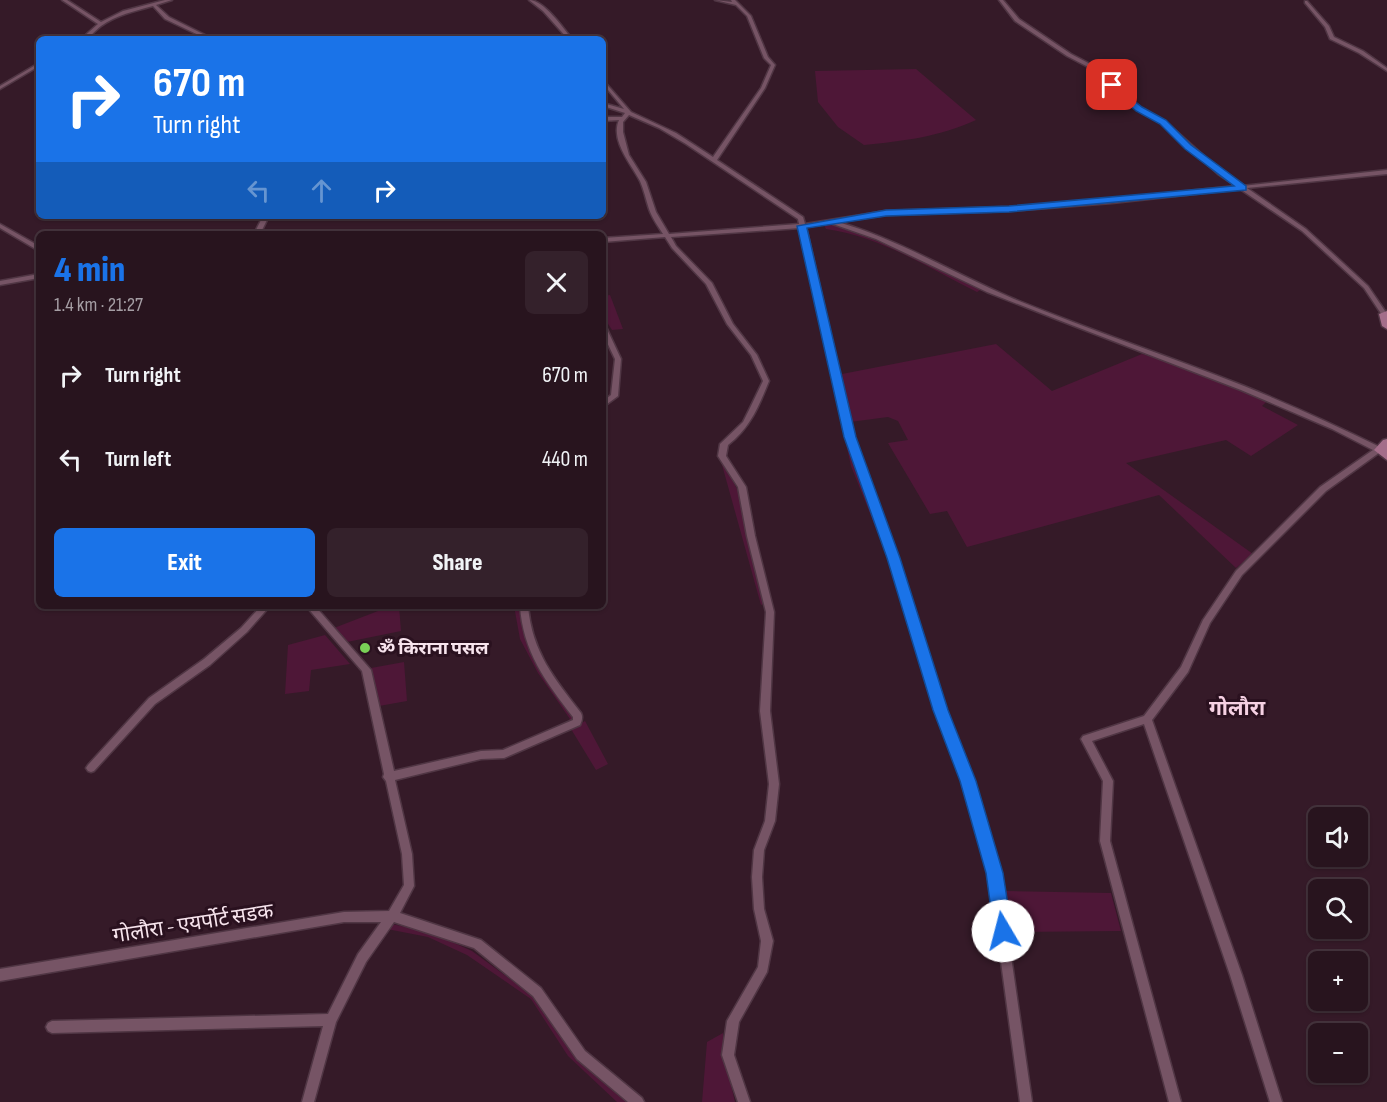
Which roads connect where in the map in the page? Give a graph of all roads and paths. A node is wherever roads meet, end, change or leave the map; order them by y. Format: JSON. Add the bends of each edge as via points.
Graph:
{"nodes":[{"id":1,"x":64,"y":0,"type":"edge"},
{"id":2,"x":170,"y":0,"type":"edge"},
{"id":3,"x":531,"y":0,"type":"edge"},
{"id":4,"x":717,"y":0,"type":"edge"},
{"id":5,"x":1001,"y":0,"type":"edge"},
{"id":6,"x":735,"y":2,"type":"edge"},
{"id":7,"x":1306,"y":2,"type":"dead end"},
{"id":8,"x":153,"y":5,"type":"junction"},
{"id":9,"x":101,"y":24,"type":"junction"},
{"id":10,"x":87,"y":36,"type":"edge"},
{"id":11,"x":205,"y":36,"type":"edge"},
{"id":12,"x":568,"y":36,"type":"edge"},
{"id":13,"x":36,"y":66,"type":"edge"},
{"id":14,"x":1387,"y":70,"type":"edge"},
{"id":15,"x":606,"y":85,"type":"edge"},
{"id":16,"x":0,"y":88,"type":"edge"},
{"id":17,"x":606,"y":105,"type":"edge"},
{"id":18,"x":629,"y":112,"type":"junction"},
{"id":19,"x":624,"y":118,"type":"junction"},
{"id":20,"x":606,"y":119,"type":"edge"},
{"id":21,"x":714,"y":160,"type":"junction"},
{"id":22,"x":1387,"y":172,"type":"edge"},
{"id":23,"x":1243,"y":188,"type":"junction"},
{"id":24,"x":832,"y":222,"type":"junction"},
{"id":25,"x":0,"y":226,"type":"edge"},
{"id":26,"x":801,"y":226,"type":"junction"},
{"id":27,"x":666,"y":236,"type":"junction"},
{"id":28,"x":606,"y":240,"type":"edge"},
{"id":29,"x":36,"y":247,"type":"edge"},
{"id":30,"x":36,"y":277,"type":"edge"},
{"id":31,"x":0,"y":283,"type":"edge"},
{"id":32,"x":1386,"y":314,"type":"edge"},
{"id":33,"x":1387,"y":326,"type":"edge"},
{"id":34,"x":606,"y":333,"type":"edge"},
{"id":35,"x":606,"y":403,"type":"edge"},
{"id":36,"x":1384,"y":450,"type":"edge"},
{"id":37,"x":263,"y":609,"type":"edge"},
{"id":38,"x":313,"y":609,"type":"edge"},
{"id":39,"x":524,"y":609,"type":"edge"},
{"id":40,"x":1148,"y":719,"type":"junction"},
{"id":41,"x":91,"y":768,"type":"dead end"},
{"id":42,"x":388,"y":777,"type":"junction"},
{"id":43,"x":392,"y":916,"type":"junction"},
{"id":44,"x":0,"y":975,"type":"edge"},
{"id":45,"x":332,"y":1020,"type":"junction"},
{"id":46,"x":52,"y":1027,"type":"dead end"},
{"id":47,"x":308,"y":1102,"type":"edge"},
{"id":48,"x":638,"y":1102,"type":"edge"},
{"id":49,"x":744,"y":1102,"type":"edge"},
{"id":50,"x":1026,"y":1102,"type":"edge"},
{"id":51,"x":1175,"y":1102,"type":"edge"},
{"id":52,"x":1276,"y":1102,"type":"edge"}],
"edges":[{"from":1,"to":9,"type":"street"},
{"from":2,"to":8,"type":"street"},
{"from":3,"to":12,"type":"street"},
{"from":4,"to":6,"type":"street"},
{"from":5,"to":23,"type":"street","via":[[1017,21],[1092,67],[1139,109],[1163,122],[1188,147]]},
{"from":6,"to":21,"type":"street","via":[[749,16],[772,65],[763,88]]},
{"from":7,"to":14,"type":"street","via":[[1332,38]]},
{"from":8,"to":9,"type":"street","via":[[125,12]]},
{"from":8,"to":11,"type":"street","via":[[167,18]]},
{"from":9,"to":10,"type":"street"},
{"from":13,"to":16,"type":"street"},
{"from":15,"to":18,"type":"street"},
{"from":17,"to":18,"type":"street"},
{"from":18,"to":19,"type":"street"},
{"from":18,"to":21,"type":"street","via":[[677,134]]},
{"from":19,"to":20,"type":"street"},
{"from":19,"to":27,"type":"street","via":[[620,132],[626,155],[643,182]]},
{"from":21,"to":26,"type":"street","via":[[801,218]]},
{"from":22,"to":23,"type":"street"},
{"from":23,"to":24,"type":"street","via":[[1009,209],[886,213]]},
{"from":23,"to":32,"type":"street","via":[[1304,230],[1366,287]]},
{"from":24,"to":26,"type":"street"},
{"from":24,"to":36,"type":"street","via":[[889,241],[1009,300],[1292,407]]},
{"from":25,"to":29,"type":"street"},
{"from":26,"to":27,"type":"street"},
{"from":26,"to":50,"type":"street","via":[[850,437],[894,558],[940,710],[968,781],[994,873]]},
{"from":27,"to":28,"type":"street"},
{"from":27,"to":49,"type":"street","via":[[709,283],[766,381],[751,417],[740,433],[724,444],[722,456],[742,486],[770,612],[765,711],[774,784],[757,877],[767,941],[762,968],[733,1021],[728,1054]]},
{"from":30,"to":31,"type":"street"},
{"from":32,"to":33,"type":"street"},
{"from":34,"to":35,"type":"street","via":[[618,359],[614,396]]},
{"from":36,"to":40,"type":"street","via":[[1323,489],[1239,573],[1206,622],[1185,669]]},
{"from":37,"to":41,"type":"street","via":[[207,662],[152,701]]},
{"from":38,"to":42,"type":"street","via":[[366,670]]},
{"from":39,"to":42,"type":"street","via":[[528,637],[557,690],[578,716],[577,722],[504,754],[481,755]]},
{"from":40,"to":51,"type":"street","via":[[1086,739],[1108,781],[1106,841]]},
{"from":40,"to":52,"type":"street"},
{"from":42,"to":43,"type":"street","via":[[409,886]]},
{"from":43,"to":44,"type":"street","name":"गोलौरा - एयर्पोर्ट सडक","via":[[344,917]]},
{"from":43,"to":45,"type":"street","via":[[362,958]]},
{"from":43,"to":48,"type":"street","name":"गोलौरा - एयर्पोर्ट सडक","via":[[477,944],[537,992],[581,1054]]},
{"from":45,"to":46,"type":"street"},
{"from":45,"to":47,"type":"street"}]}
